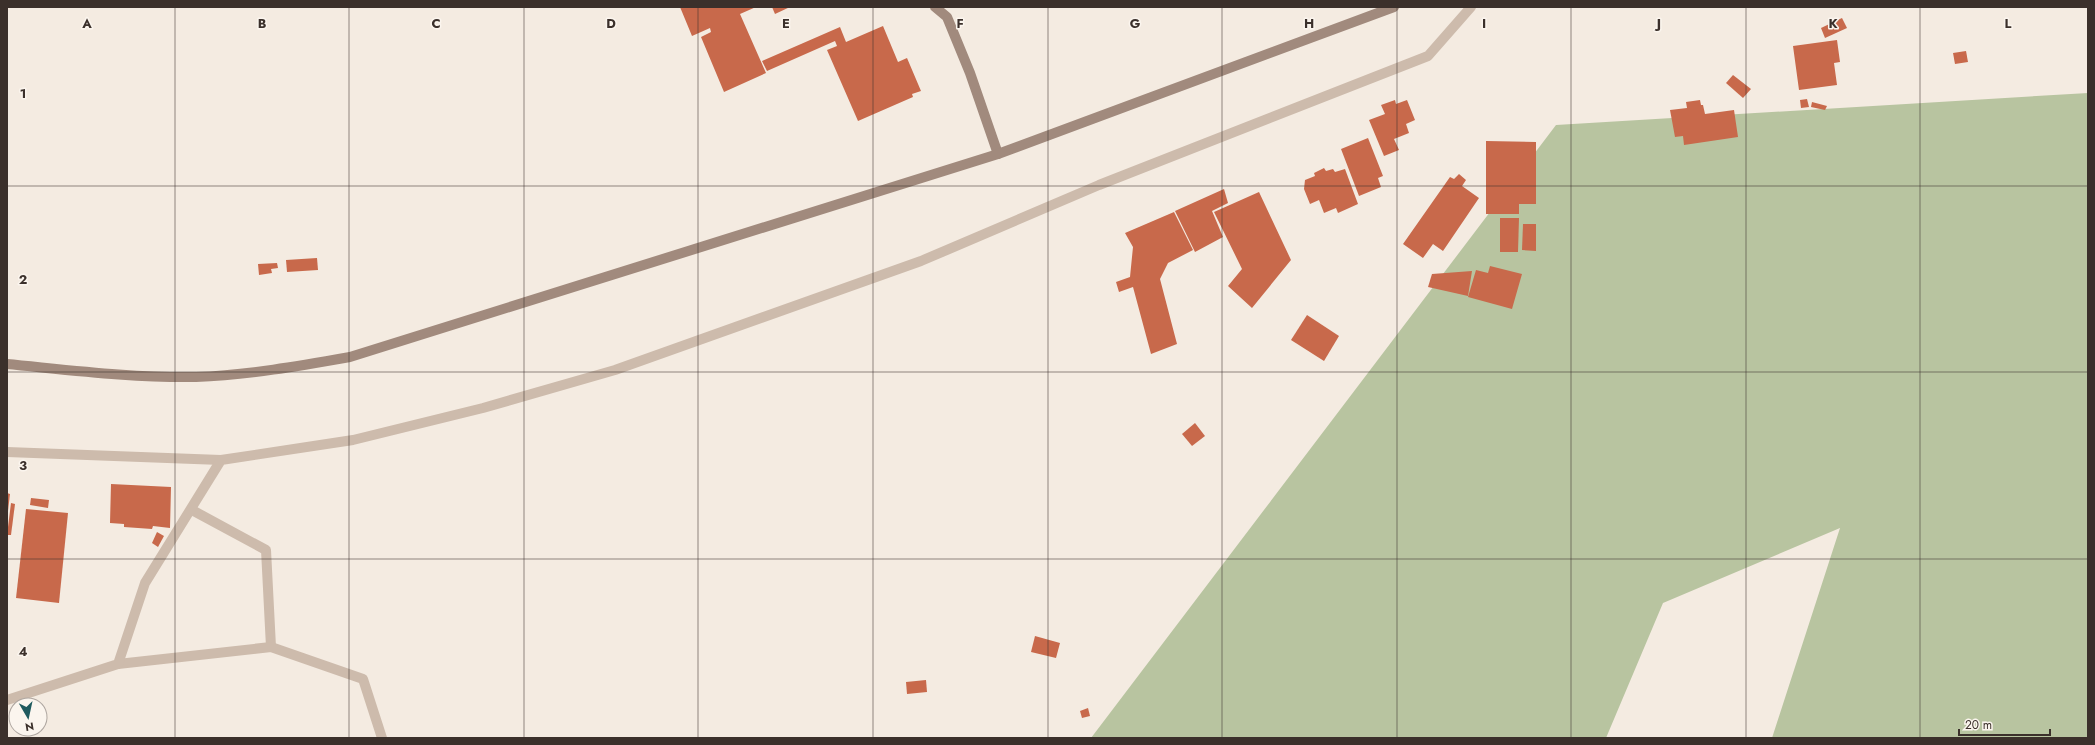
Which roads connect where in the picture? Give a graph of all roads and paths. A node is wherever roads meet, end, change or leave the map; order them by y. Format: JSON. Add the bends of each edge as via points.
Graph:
{"nodes":[{"id":1,"x":935,"y":7,"type":"edge"},
{"id":2,"x":1394,"y":7,"type":"edge"},
{"id":3,"x":1471,"y":7,"type":"edge"},
{"id":4,"x":998,"y":154,"type":"junction"},
{"id":5,"x":7,"y":364,"type":"edge"},
{"id":6,"x":7,"y":452,"type":"edge"},
{"id":7,"x":221,"y":460,"type":"junction"},
{"id":8,"x":192,"y":510,"type":"junction"},
{"id":9,"x":271,"y":647,"type":"junction"},
{"id":10,"x":118,"y":664,"type":"junction"},
{"id":11,"x":7,"y":700,"type":"edge"},
{"id":12,"x":382,"y":738,"type":"edge"}],
"edges":[{"from":1,"to":4,"type":"street","via":[[947,17],[970,73]]},
{"from":2,"to":4,"type":"street"},
{"from":3,"to":7,"type":"street","via":[[1428,56],[1099,185],[921,261],[615,370],[483,408],[353,440]]},
{"from":4,"to":5,"type":"street","via":[[350,357],[270,371],[196,377],[128,376]]},
{"from":6,"to":7,"type":"street"},
{"from":7,"to":8,"type":"street"},
{"from":8,"to":9,"type":"street","via":[[266,550]]},
{"from":8,"to":10,"type":"street","via":[[145,583]]},
{"from":9,"to":10,"type":"street"},
{"from":9,"to":12,"type":"street","via":[[363,680]]},
{"from":10,"to":11,"type":"street"}]}
